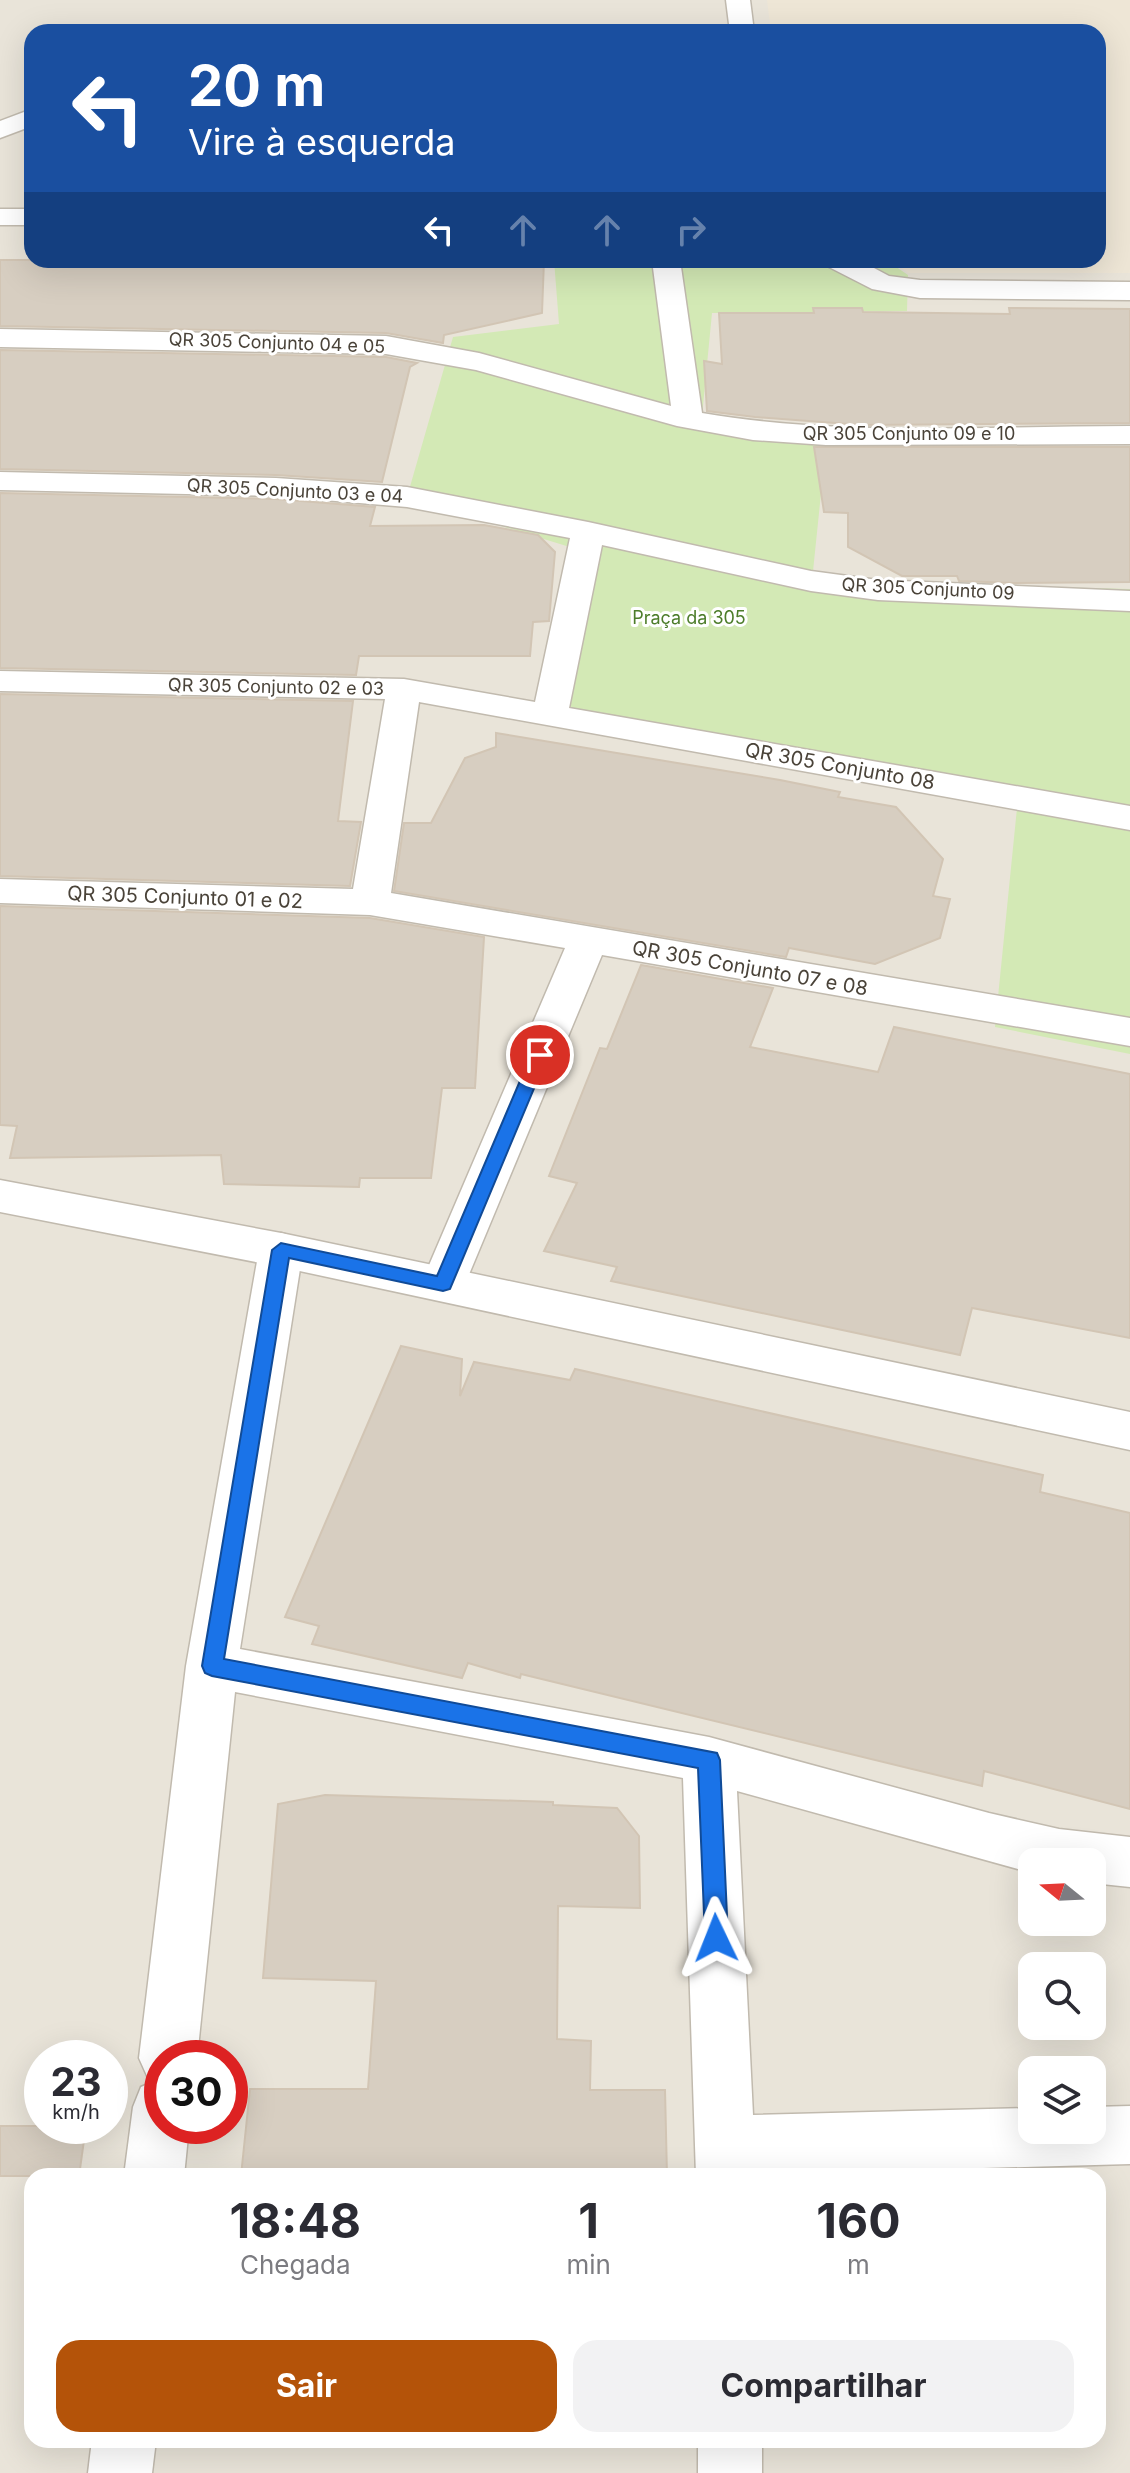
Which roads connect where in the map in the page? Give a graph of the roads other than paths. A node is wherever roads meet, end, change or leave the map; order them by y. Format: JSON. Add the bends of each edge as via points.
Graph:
{"nodes":[{"id":1,"x":738,"y":0,"type":"edge"},
{"id":2,"x":741,"y":24,"type":"edge"},
{"id":3,"x":24,"y":120,"type":"edge"},
{"id":4,"x":0,"y":130,"type":"edge"},
{"id":5,"x":0,"y":217,"type":"edge"},
{"id":6,"x":24,"y":217,"type":"edge"},
{"id":7,"x":667,"y":268,"type":"edge"},
{"id":8,"x":853,"y":268,"type":"edge"},
{"id":9,"x":1130,"y":291,"type":"edge"},
{"id":10,"x":0,"y":338,"type":"edge"},
{"id":11,"x":688,"y":420,"type":"junction"},
{"id":12,"x":1130,"y":435,"type":"edge"},
{"id":13,"x":0,"y":481,"type":"edge"},
{"id":14,"x":588,"y":532,"type":"junction"},
{"id":15,"x":1130,"y":601,"type":"edge"},
{"id":16,"x":0,"y":681,"type":"edge"},
{"id":17,"x":404,"y":689,"type":"junction"},
{"id":18,"x":550,"y":713,"type":"junction"},
{"id":19,"x":1130,"y":818,"type":"edge"},
{"id":20,"x":0,"y":891,"type":"edge"},
{"id":21,"x":370,"y":902,"type":"junction"},
{"id":22,"x":588,"y":940,"type":"junction"},
{"id":23,"x":1130,"y":1032,"type":"edge"},
{"id":24,"x":0,"y":1196,"type":"edge"},
{"id":25,"x":281,"y":1250,"type":"junction"},
{"id":26,"x":443,"y":1284,"type":"junction"},
{"id":27,"x":1130,"y":1431,"type":"edge"},
{"id":28,"x":212,"y":1666,"type":"junction"},
{"id":29,"x":709,"y":1760,"type":"junction"},
{"id":30,"x":1130,"y":1862,"type":"edge"},
{"id":31,"x":170,"y":2040,"type":"edge"},
{"id":32,"x":1130,"y":2135,"type":"edge"},
{"id":33,"x":158,"y":2144,"type":"edge"},
{"id":34,"x":725,"y":2160,"type":"edge"},
{"id":35,"x":155,"y":2168,"type":"edge"},
{"id":36,"x":123,"y":2448,"type":"edge"},
{"id":37,"x":730,"y":2448,"type":"edge"},
{"id":38,"x":120,"y":2473,"type":"edge"},
{"id":39,"x":730,"y":2473,"type":"edge"}],
"edges":[{"from":1,"to":2,"type":"street"},
{"from":3,"to":4,"type":"street"},
{"from":5,"to":6,"type":"street"},
{"from":7,"to":11,"type":"street"},
{"from":8,"to":9,"type":"street","via":[[882,283],[920,289]]},
{"from":10,"to":11,"type":"street","name":"QR 305 Conjunto 04 e 05","via":[[386,345],[479,362]]},
{"from":11,"to":12,"type":"street","name":"QR 305 Conjunto 09 e 10","via":[[826,436]]},
{"from":13,"to":14,"type":"street","name":"QR 305 Conjunto 03 e 04","via":[[276,487],[407,497]]},
{"from":14,"to":15,"type":"street","name":"QR 305 Conjunto 09","via":[[811,581],[878,590]]},
{"from":14,"to":18,"type":"street"},
{"from":16,"to":17,"type":"street","name":"QR 305 Conjunto 02 e 03"},
{"from":17,"to":18,"type":"street","name":"QR 305 Conjunto 02 e 03"},
{"from":17,"to":21,"type":"street"},
{"from":18,"to":19,"type":"street","name":"QR 305 Conjunto 08"},
{"from":20,"to":21,"type":"street","name":"QR 305 Conjunto 01 e 02"},
{"from":21,"to":22,"type":"street","name":"QR 305 Conjunto 07 e 08"},
{"from":22,"to":23,"type":"street","name":"QR 305 Conjunto 07 e 08"},
{"from":22,"to":26,"type":"street"},
{"from":24,"to":25,"type":"street"},
{"from":25,"to":26,"type":"street"},
{"from":25,"to":28,"type":"street"},
{"from":26,"to":27,"type":"street"},
{"from":28,"to":29,"type":"street"},
{"from":28,"to":31,"type":"street"},
{"from":29,"to":30,"type":"street","via":[[989,1838],[1059,1854]]},
{"from":29,"to":34,"type":"street"},
{"from":32,"to":34,"type":"street"},
{"from":33,"to":35,"type":"street"},
{"from":36,"to":38,"type":"street"},
{"from":37,"to":39,"type":"street"}]}
